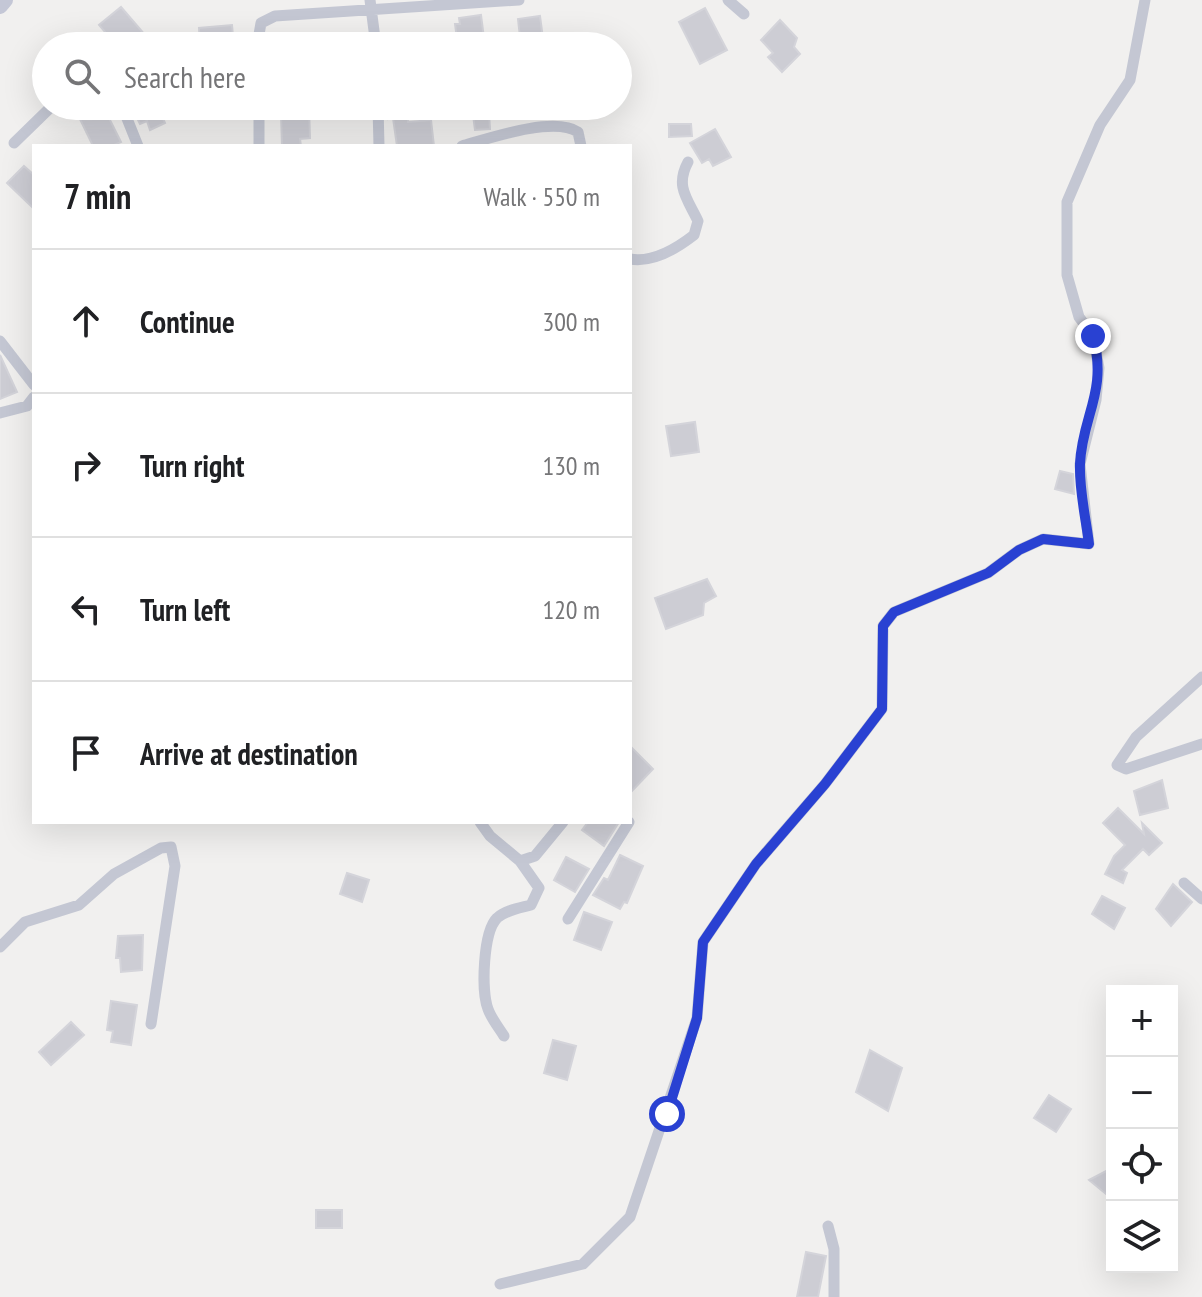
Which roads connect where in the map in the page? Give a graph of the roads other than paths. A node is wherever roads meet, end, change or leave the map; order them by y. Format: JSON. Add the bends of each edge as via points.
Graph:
{"nodes":[{"id":1,"x":5,"y":0,"type":"edge"},
{"id":2,"x":519,"y":0,"type":"edge"},
{"id":3,"x":728,"y":0,"type":"edge"},
{"id":4,"x":1145,"y":0,"type":"edge"},
{"id":5,"x":0,"y":6,"type":"edge"},
{"id":6,"x":372,"y":6,"type":"edge"},
{"id":7,"x":744,"y":14,"type":"dead end"},
{"id":8,"x":259,"y":32,"type":"edge"},
{"id":9,"x":375,"y":32,"type":"edge"},
{"id":10,"x":38,"y":120,"type":"edge"},
{"id":11,"x":128,"y":120,"type":"edge"},
{"id":12,"x":259,"y":120,"type":"edge"},
{"id":13,"x":378,"y":120,"type":"edge"},
{"id":14,"x":14,"y":143,"type":"dead end"},
{"id":15,"x":137,"y":144,"type":"edge"},
{"id":16,"x":259,"y":144,"type":"edge"},
{"id":17,"x":379,"y":144,"type":"edge"},
{"id":18,"x":471,"y":144,"type":"edge"},
{"id":19,"x":581,"y":144,"type":"edge"},
{"id":20,"x":688,"y":162,"type":"dead end"},
{"id":21,"x":632,"y":259,"type":"edge"},
{"id":22,"x":0,"y":341,"type":"edge"},
{"id":23,"x":32,"y":382,"type":"edge"},
{"id":24,"x":32,"y":400,"type":"edge"},
{"id":25,"x":0,"y":413,"type":"edge"},
{"id":26,"x":1202,"y":677,"type":"edge"},
{"id":27,"x":1202,"y":744,"type":"edge"},
{"id":28,"x":481,"y":824,"type":"edge"},
{"id":29,"x":561,"y":824,"type":"edge"},
{"id":30,"x":627,"y":824,"type":"edge"},
{"id":31,"x":520,"y":861,"type":"junction"},
{"id":32,"x":1184,"y":883,"type":"dead end"},
{"id":33,"x":1202,"y":899,"type":"edge"},
{"id":34,"x":568,"y":919,"type":"dead end"},
{"id":35,"x":0,"y":947,"type":"edge"},
{"id":36,"x":151,"y":1024,"type":"dead end"},
{"id":37,"x":504,"y":1036,"type":"dead end"},
{"id":38,"x":828,"y":1226,"type":"dead end"},
{"id":39,"x":500,"y":1284,"type":"dead end"},
{"id":40,"x":834,"y":1297,"type":"edge"}],
"edges":[{"from":1,"to":5,"type":"main road"},
{"from":2,"to":6,"type":"street"},
{"from":3,"to":7,"type":"street"},
{"from":4,"to":39,"type":"street","via":[[1130,80],[1100,125],[1067,202],[1067,275],[1079,317],[1093,336],[1099,368],[1080,464],[1089,544],[1043,539],[988,573],[894,612],[883,626],[882,709],[756,864],[703,942],[697,1018],[630,1217],[583,1264]]},
{"from":6,"to":8,"type":"street","via":[[275,16],[261,23]]},
{"from":6,"to":9,"type":"street"},
{"from":10,"to":14,"type":"street"},
{"from":11,"to":15,"type":"street"},
{"from":12,"to":16,"type":"street"},
{"from":13,"to":17,"type":"street"},
{"from":18,"to":19,"type":"street","via":[[552,126],[578,132]]},
{"from":20,"to":21,"type":"street","via":[[680,177],[698,221],[694,235],[661,255]]},
{"from":22,"to":23,"type":"street"},
{"from":24,"to":25,"type":"street"},
{"from":26,"to":27,"type":"street","via":[[1136,737],[1117,765],[1126,769]]},
{"from":28,"to":31,"type":"street"},
{"from":29,"to":31,"type":"street","via":[[535,856]]},
{"from":30,"to":34,"type":"street"},
{"from":31,"to":37,"type":"street","via":[[539,888],[531,905],[496,919],[487,937],[488,1009]]},
{"from":32,"to":33,"type":"street"},
{"from":35,"to":36,"type":"street","via":[[25,922],[79,905],[114,874],[171,847],[175,866]]},
{"from":38,"to":40,"type":"street","via":[[834,1249]]}]}
